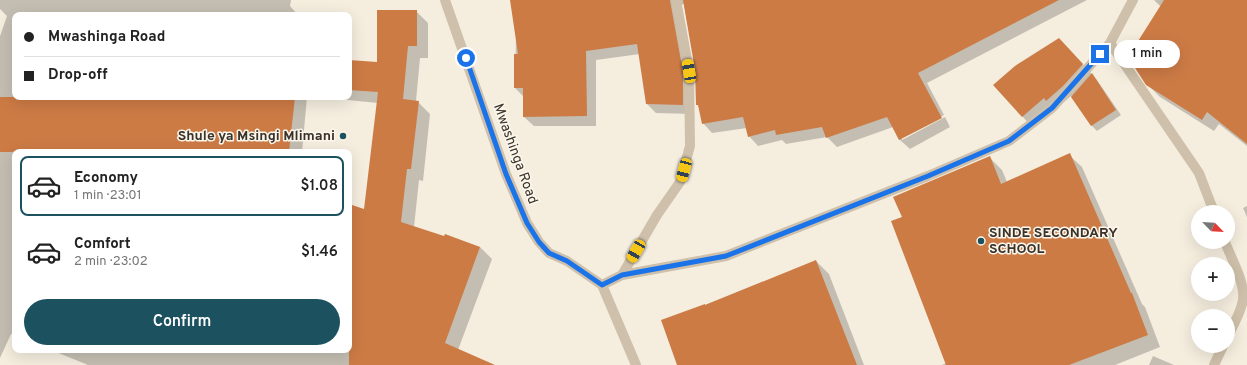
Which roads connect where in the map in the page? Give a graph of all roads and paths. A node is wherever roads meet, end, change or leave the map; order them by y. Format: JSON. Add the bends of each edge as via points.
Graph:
{"nodes":[{"id":1,"x":445,"y":0,"type":"edge"},
{"id":2,"x":676,"y":0,"type":"edge"},
{"id":3,"x":1133,"y":0,"type":"edge"},
{"id":4,"x":1110,"y":43,"type":"junction"},
{"id":5,"x":1211,"y":205,"type":"edge"},
{"id":6,"x":1228,"y":249,"type":"edge"},
{"id":7,"x":622,"y":275,"type":"junction"},
{"id":8,"x":602,"y":285,"type":"junction"},
{"id":9,"x":1245,"y":298,"type":"edge"},
{"id":10,"x":1235,"y":322,"type":"edge"},
{"id":11,"x":1220,"y":353,"type":"edge"},
{"id":12,"x":636,"y":365,"type":"edge"},
{"id":13,"x":1214,"y":365,"type":"edge"}],
"edges":[{"from":1,"to":8,"type":"street","name":"Mwashinga Road","via":[[506,174],[527,223],[549,253],[567,261]]},
{"from":2,"to":7,"type":"street","via":[[689,71],[690,146],[680,182],[657,215]]},
{"from":3,"to":4,"type":"street"},
{"from":4,"to":5,"type":"street","via":[[1199,173]]},
{"from":4,"to":7,"type":"street","via":[[1052,108],[1009,141],[726,256]]},
{"from":6,"to":9,"type":"street"},
{"from":7,"to":8,"type":"street"},
{"from":8,"to":12,"type":"street"},
{"from":9,"to":10,"type":"street"},
{"from":11,"to":13,"type":"street"}]}
